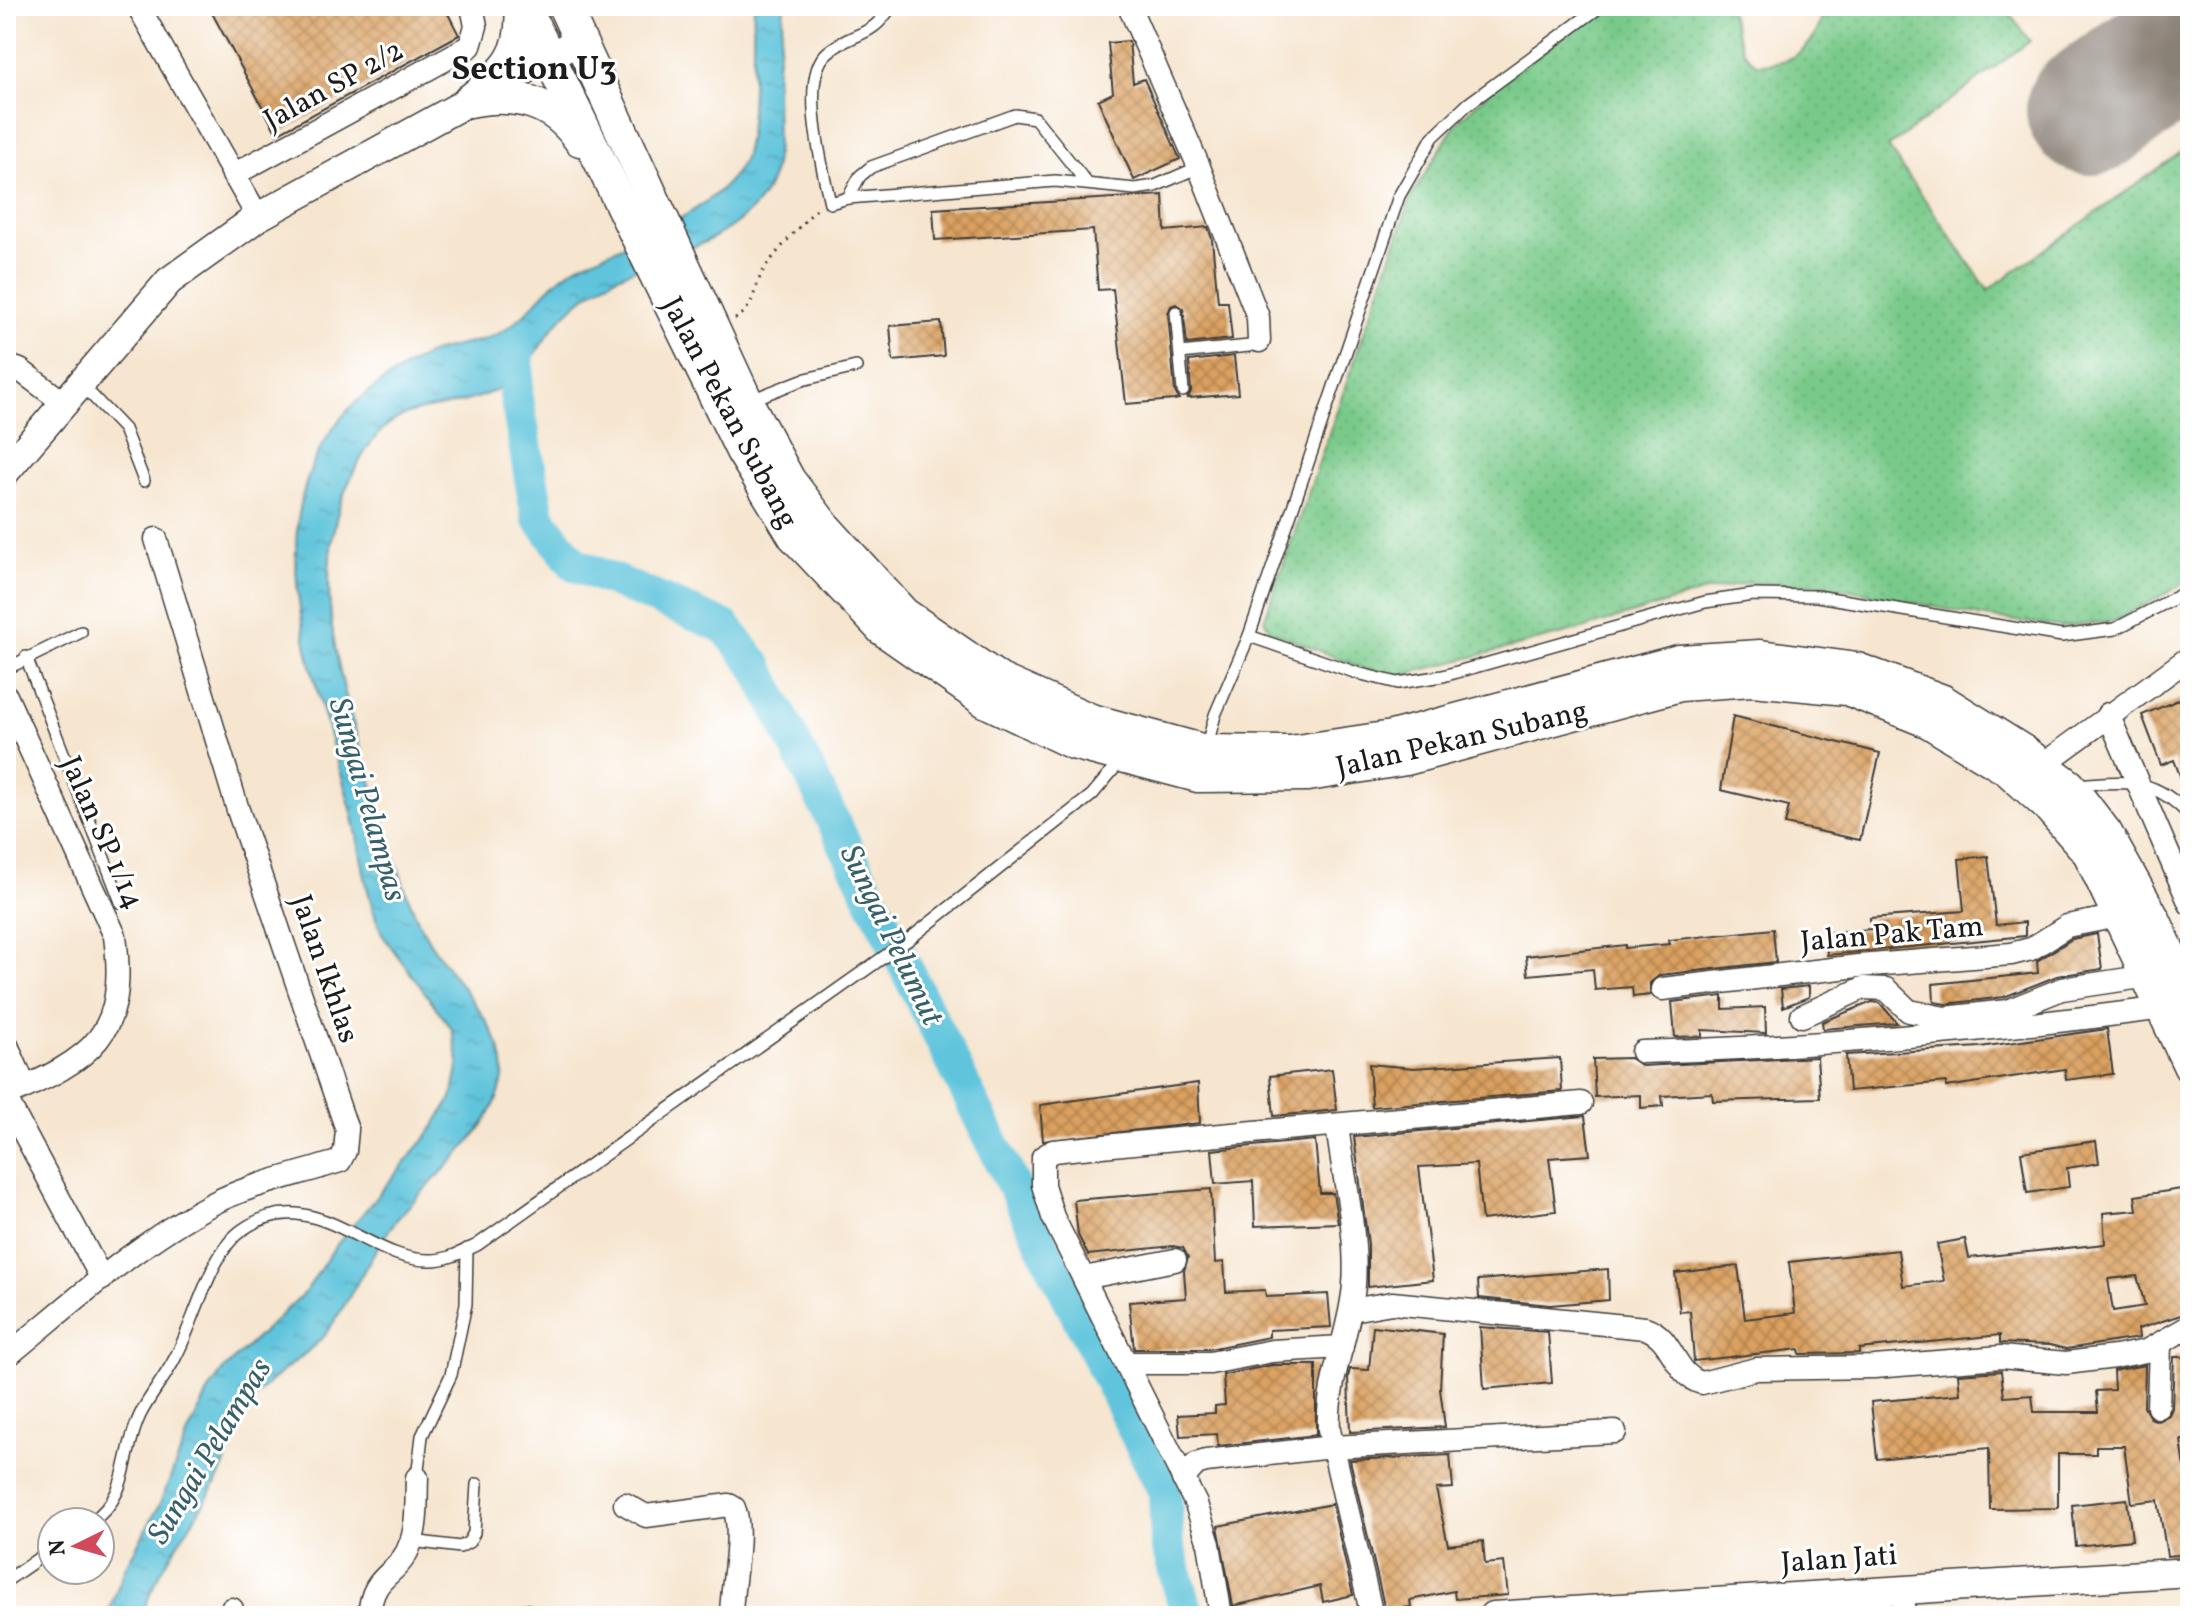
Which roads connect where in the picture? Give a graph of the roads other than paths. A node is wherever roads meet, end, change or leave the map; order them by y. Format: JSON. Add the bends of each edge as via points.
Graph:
{"nodes":[{"id":1,"x":472,"y":6,"type":"edge"},
{"id":2,"x":522,"y":6,"type":"edge"},
{"id":3,"x":564,"y":6,"type":"edge"},
{"id":4,"x":891,"y":6,"type":"edge"},
{"id":5,"x":1129,"y":6,"type":"edge"},
{"id":6,"x":1601,"y":6,"type":"edge"},
{"id":7,"x":144,"y":8,"type":"edge"},
{"id":8,"x":580,"y":41,"type":"junction"},
{"id":9,"x":548,"y":56,"type":"junction"},
{"id":10,"x":469,"y":101,"type":"junction"},
{"id":11,"x":1199,"y":167,"type":"junction"},
{"id":12,"x":233,"y":175,"type":"junction"},
{"id":13,"x":1086,"y":182,"type":"junction"},
{"id":14,"x":848,"y":198,"type":"junction"},
{"id":15,"x":618,"y":199,"type":"junction"},
{"id":16,"x":258,"y":217,"type":"junction"},
{"id":17,"x":680,"y":292,"type":"junction"},
{"id":18,"x":1176,"y":312,"type":"dead end"},
{"id":19,"x":1259,"y":341,"type":"joint"},
{"id":20,"x":1180,"y":353,"type":"junction"},
{"id":21,"x":6,"y":365,"type":"edge"},
{"id":22,"x":856,"y":367,"type":"dead end"},
{"id":23,"x":1183,"y":391,"type":"dead end"},
{"id":24,"x":73,"y":393,"type":"junction"},
{"id":25,"x":747,"y":402,"type":"junction"},
{"id":26,"x":6,"y":471,"type":"edge"},
{"id":27,"x":144,"y":481,"type":"dead end"},
{"id":28,"x":156,"y":539,"type":"dead end"},
{"id":29,"x":2190,"y":590,"type":"edge"},
{"id":30,"x":81,"y":632,"type":"dead end"},
{"id":31,"x":1249,"y":636,"type":"junction"},
{"id":32,"x":26,"y":657,"type":"junction"},
{"id":33,"x":2190,"y":657,"type":"edge"},
{"id":34,"x":6,"y":669,"type":"edge"},
{"id":35,"x":6,"y":696,"type":"edge"},
{"id":36,"x":2108,"y":714,"type":"junction"},
{"id":37,"x":1205,"y":751,"type":"junction"},
{"id":38,"x":1124,"y":758,"type":"junction"},
{"id":39,"x":2041,"y":766,"type":"junction"},
{"id":40,"x":2136,"y":782,"type":"junction"},
{"id":41,"x":2069,"y":785,"type":"junction"},
{"id":42,"x":2190,"y":816,"type":"edge"},
{"id":43,"x":2189,"y":895,"type":"edge"},
{"id":44,"x":121,"y":902,"type":"dead end"},
{"id":45,"x":2119,"y":916,"type":"junction"},
{"id":46,"x":2155,"y":921,"type":"junction"},
{"id":47,"x":2148,"y":976,"type":"junction"},
{"id":48,"x":1662,"y":989,"type":"dead end"},
{"id":49,"x":2182,"y":997,"type":"edge"},
{"id":50,"x":1802,"y":1016,"type":"dead end"},
{"id":51,"x":6,"y":1043,"type":"edge"},
{"id":52,"x":1642,"y":1052,"type":"dead end"},
{"id":53,"x":2190,"y":1067,"type":"edge"},
{"id":54,"x":12,"y":1094,"type":"edge"},
{"id":55,"x":1581,"y":1103,"type":"dead end"},
{"id":56,"x":1337,"y":1125,"type":"junction"},
{"id":57,"x":467,"y":1249,"type":"junction"},
{"id":58,"x":1175,"y":1260,"type":"dead end"},
{"id":59,"x":1084,"y":1278,"type":"junction"},
{"id":60,"x":102,"y":1279,"type":"junction"},
{"id":61,"x":1351,"y":1310,"type":"junction"},
{"id":62,"x":2190,"y":1326,"type":"edge"},
{"id":63,"x":2160,"y":1344,"type":"junction"},
{"id":64,"x":1342,"y":1347,"type":"junction"},
{"id":65,"x":6,"y":1357,"type":"edge"},
{"id":66,"x":1126,"y":1363,"type":"junction"},
{"id":67,"x":2158,"y":1407,"type":"dead end"},
{"id":68,"x":1615,"y":1432,"type":"dead end"},
{"id":69,"x":1332,"y":1447,"type":"junction"},
{"id":70,"x":417,"y":1478,"type":"joint"},
{"id":71,"x":1183,"y":1479,"type":"junction"},
{"id":72,"x":477,"y":1484,"type":"dead end"},
{"id":73,"x":625,"y":1504,"type":"dead end"},
{"id":74,"x":111,"y":1506,"type":"edge"},
{"id":75,"x":412,"y":1541,"type":"junction"},
{"id":76,"x":36,"y":1560,"type":"edge"},
{"id":77,"x":2190,"y":1572,"type":"edge"},
{"id":78,"x":6,"y":1581,"type":"edge"},
{"id":79,"x":1903,"y":1603,"type":"edge"},
{"id":80,"x":1676,"y":1610,"type":"edge"},
{"id":81,"x":1610,"y":1612,"type":"edge"},
{"id":82,"x":369,"y":1616,"type":"edge"},
{"id":83,"x":731,"y":1616,"type":"edge"},
{"id":84,"x":1221,"y":1616,"type":"edge"},
{"id":85,"x":1372,"y":1616,"type":"edge"},
{"id":86,"x":1493,"y":1616,"type":"edge"}],
"edges":[{"from":1,"to":12,"type":"street","name":"Jalan SP 2/2","via":[[476,26],[470,46]]},
{"from":2,"to":9,"type":"main road"},
{"from":2,"to":10,"type":"main road","via":[[514,61]]},
{"from":3,"to":8,"type":"main road","name":"Jalan Pekan Subang"},
{"from":4,"to":14,"type":"lane","via":[[884,20],[827,53],[816,69],[813,98],[830,203]]},
{"from":5,"to":11,"type":"street"},
{"from":6,"to":31,"type":"lane","via":[[1468,104],[1433,137],[1399,196]]},
{"from":7,"to":12,"type":"street"},
{"from":8,"to":9,"type":"street"},
{"from":8,"to":17,"type":"main road","name":"Jalan Pekan Subang","via":[[650,192]]},
{"from":9,"to":10,"type":"street"},
{"from":9,"to":15,"type":"main road"},
{"from":10,"to":15,"type":"main road","via":[[519,97],[546,107],[568,122]]},
{"from":10,"to":16,"type":"street"},
{"from":11,"to":13,"type":"lane","via":[[1135,189]]},
{"from":11,"to":19,"type":"street","via":[[1258,317]]},
{"from":12,"to":16,"type":"street"},
{"from":13,"to":14,"type":"lane"},
{"from":13,"to":14,"type":"lane","via":[[1035,118],[1015,115],[871,167]]},
{"from":15,"to":17,"type":"main road","name":"Jalan Pekan Subang"},
{"from":16,"to":24,"type":"street","via":[[169,281]]},
{"from":17,"to":25,"type":"main road","name":"Jalan Pekan Subang","via":[[714,331]]},
{"from":17,"to":38,"type":"main road","name":"Jalan Pekan Subang","via":[[742,451],[794,536],[882,629],[985,701],[1073,743]]},
{"from":18,"to":20,"type":"lane"},
{"from":19,"to":20,"type":"lane"},
{"from":20,"to":23,"type":"lane"},
{"from":21,"to":24,"type":"street"},
{"from":22,"to":25,"type":"lane","via":[[802,380]]},
{"from":24,"to":26,"type":"street"},
{"from":24,"to":27,"type":"lane","via":[[124,429]]},
{"from":25,"to":37,"type":"main road","name":"Jalan Pekan Subang","via":[[789,480],[904,614],[1000,680],[1091,720]]},
{"from":28,"to":60,"type":"street","name":"Jalan Ikhlas","via":[[238,810],[347,1130],[340,1161],[216,1202]]},
{"from":29,"to":31,"type":"lane","via":[[2115,629],[2062,636],[1817,596],[1753,595],[1705,602],[1443,676],[1398,683]]},
{"from":30,"to":32,"type":"lane"},
{"from":31,"to":37,"type":"lane"},
{"from":32,"to":34,"type":"lane"},
{"from":32,"to":44,"type":"lane"},
{"from":33,"to":36,"type":"street"},
{"from":35,"to":54,"type":"street","name":"Jalan SP 1/14","via":[[115,936],[118,964],[116,1000],[106,1031],[90,1052]]},
{"from":36,"to":39,"type":"street"},
{"from":36,"to":40,"type":"street"},
{"from":37,"to":39,"type":"main road","name":"Jalan Pekan Subang","via":[[1290,752],[1392,737],[1679,661],[1760,656],[1857,669],[1943,701]]},
{"from":38,"to":45,"type":"main road","name":"Jalan Pekan Subang","via":[[1198,776],[1308,775],[1406,759],[1680,685],[1752,680],[1847,689],[1929,722],[2008,770],[2089,853]]},
{"from":38,"to":57,"type":"lane","via":[[1092,795],[912,937]]},
{"from":39,"to":41,"type":"main road","name":"Jalan Pekan Subang"},
{"from":40,"to":41,"type":"lane"},
{"from":40,"to":42,"type":"lane","via":[[2172,796]]},
{"from":40,"to":43,"type":"street"},
{"from":41,"to":46,"type":"main road","name":"Jalan Pekan Subang","via":[[2106,833]]},
{"from":43,"to":46,"type":"street"},
{"from":45,"to":47,"type":"main road","name":"Jalan Pekan Subang"},
{"from":45,"to":48,"type":"street","name":"Jalan Pak Tam","via":[[2067,926],[2031,949],[2011,954]]},
{"from":46,"to":49,"type":"main road","name":"Jalan Pekan Subang"},
{"from":47,"to":49,"type":"main road","name":"Jalan Pekan Subang"},
{"from":47,"to":50,"type":"street","via":[[2062,989],[2007,1011],[1945,1018],[1909,1011],[1886,989],[1863,988]]},
{"from":49,"to":52,"type":"street","via":[[2014,1028],[1787,1048]]},
{"from":49,"to":53,"type":"main road","name":"Jalan Pekan Subang"},
{"from":51,"to":54,"type":"street"},
{"from":54,"to":60,"type":"street"},
{"from":55,"to":56,"type":"street"},
{"from":56,"to":59,"type":"street","via":[[1047,1154],[1043,1185]]},
{"from":56,"to":61,"type":"street","via":[[1355,1265]]},
{"from":57,"to":70,"type":"lane","via":[[466,1304],[451,1375],[422,1436]]},
{"from":57,"to":74,"type":"lane","via":[[432,1261],[414,1259],[322,1219],[288,1214],[241,1230],[223,1248],[175,1359],[140,1416]]},
{"from":58,"to":59,"type":"street"},
{"from":59,"to":66,"type":"street"},
{"from":60,"to":65,"type":"street","name":"Jalan Ikhlas"},
{"from":61,"to":63,"type":"street","via":[[1392,1303],[1645,1328],[1662,1337],[1684,1375],[1702,1383],[1756,1369],[2001,1357],[2066,1363],[2146,1351]]},
{"from":61,"to":64,"type":"street"},
{"from":62,"to":63,"type":"street"},
{"from":63,"to":67,"type":"street"},
{"from":64,"to":66,"type":"street","via":[[1272,1351],[1210,1363]]},
{"from":64,"to":69,"type":"street","via":[[1328,1409]]},
{"from":66,"to":71,"type":"street"},
{"from":68,"to":69,"type":"street"},
{"from":69,"to":71,"type":"street","via":[[1206,1461]]},
{"from":69,"to":85,"type":"street"},
{"from":70,"to":75,"type":"street"},
{"from":71,"to":84,"type":"street","via":[[1209,1544]]},
{"from":72,"to":75,"type":"lane","via":[[469,1542],[460,1547]]},
{"from":73,"to":83,"type":"street","via":[[646,1516],[734,1508]]},
{"from":75,"to":82,"type":"street","via":[[399,1565],[377,1582]]},
{"from":76,"to":78,"type":"lane"},
{"from":77,"to":79,"type":"street","name":"Jalan Jati"},
{"from":79,"to":80,"type":"street","name":"Jalan Jati"},
{"from":80,"to":81,"type":"street","name":"Jalan Jati"},
{"from":81,"to":86,"type":"street","name":"Jalan Jati"}]}
